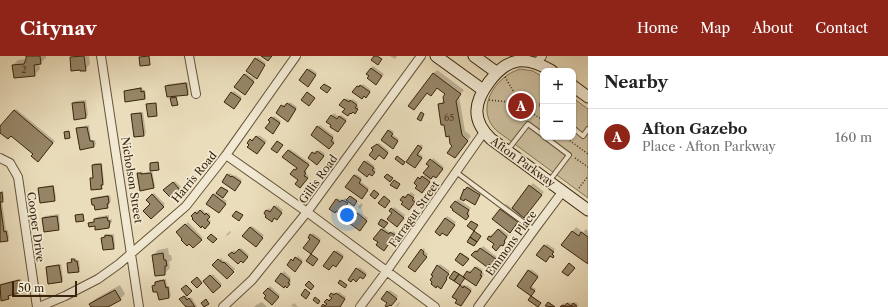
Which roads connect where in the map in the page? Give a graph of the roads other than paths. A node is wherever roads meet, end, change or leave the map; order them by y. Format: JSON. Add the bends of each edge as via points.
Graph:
{"nodes":[{"id":1,"x":101,"y":56,"type":"edge"},
{"id":2,"x":189,"y":56,"type":"edge"},
{"id":3,"x":296,"y":56,"type":"edge"},
{"id":4,"x":421,"y":56,"type":"edge"},
{"id":5,"x":436,"y":56,"type":"edge"},
{"id":6,"x":474,"y":56,"type":"edge"},
{"id":7,"x":540,"y":59,"type":"edge"},
{"id":8,"x":549,"y":68,"type":"edge"},
{"id":9,"x":496,"y":72,"type":"junction"},
{"id":10,"x":576,"y":88,"type":"edge"},
{"id":11,"x":483,"y":90,"type":"junction"},
{"id":12,"x":196,"y":94,"type":"dead end"},
{"id":13,"x":588,"y":97,"type":"edge"},
{"id":14,"x":576,"y":130,"type":"edge"},
{"id":15,"x":588,"y":130,"type":"edge"},
{"id":16,"x":484,"y":132,"type":"junction"},
{"id":17,"x":540,"y":133,"type":"edge"},
{"id":18,"x":549,"y":140,"type":"edge"},
{"id":19,"x":507,"y":151,"type":"junction"},
{"id":20,"x":226,"y":155,"type":"junction"},
{"id":21,"x":0,"y":158,"type":"edge"},
{"id":22,"x":456,"y":172,"type":"junction"},
{"id":23,"x":549,"y":181,"type":"junction"},
{"id":24,"x":563,"y":191,"type":"junction"},
{"id":25,"x":588,"y":210,"type":"edge"},
{"id":26,"x":307,"y":212,"type":"junction"},
{"id":27,"x":534,"y":230,"type":"junction"},
{"id":28,"x":132,"y":253,"type":"junction"},
{"id":29,"x":386,"y":272,"type":"junction"},
{"id":30,"x":38,"y":307,"type":"edge"},
{"id":31,"x":139,"y":307,"type":"edge"},
{"id":32,"x":223,"y":307,"type":"edge"},
{"id":33,"x":360,"y":307,"type":"edge"},
{"id":34,"x":435,"y":307,"type":"edge"},
{"id":35,"x":478,"y":307,"type":"edge"}],
"edges":[{"from":1,"to":28,"type":"street","name":"Nicholson Street"},
{"from":2,"to":12,"type":"street"},
{"from":3,"to":20,"type":"street","name":"Harris Road"},
{"from":4,"to":26,"type":"street","name":"Gillis Road"},
{"from":5,"to":11,"type":"street"},
{"from":6,"to":9,"type":"street"},
{"from":7,"to":8,"type":"street"},
{"from":7,"to":9,"type":"street","via":[[518,59]]},
{"from":9,"to":11,"type":"street","name":"Afton Parkway"},
{"from":10,"to":13,"type":"street"},
{"from":11,"to":16,"type":"street","name":"Afton Parkway","via":[[479,98],[477,116]]},
{"from":14,"to":15,"type":"lane","via":[[583,136]]},
{"from":16,"to":19,"type":"street","name":"Afton Parkway"},
{"from":16,"to":22,"type":"street","name":"Farragut Street"},
{"from":17,"to":19,"type":"lane","via":[[528,124]]},
{"from":18,"to":23,"type":"lane","via":[[569,155]]},
{"from":19,"to":23,"type":"street","name":"Afton Parkway"},
{"from":20,"to":26,"type":"street"},
{"from":20,"to":28,"type":"street","name":"Harris Road","via":[[186,206]]},
{"from":21,"to":30,"type":"street","name":"Cooper Drive","via":[[10,163],[18,177]]},
{"from":22,"to":27,"type":"lane"},
{"from":22,"to":29,"type":"street","name":"Farragut Street"},
{"from":23,"to":24,"type":"street","name":"Afton Parkway"},
{"from":24,"to":25,"type":"street","name":"Afton Parkway"},
{"from":24,"to":27,"type":"street","name":"Emmons Place"},
{"from":26,"to":29,"type":"street"},
{"from":26,"to":32,"type":"street","name":"Gillis Road","via":[[252,280]]},
{"from":27,"to":35,"type":"street","name":"Emmons Place"},
{"from":28,"to":30,"type":"street","name":"Harris Road","via":[[98,279]]},
{"from":28,"to":31,"type":"street","name":"Nicholson Street"},
{"from":29,"to":33,"type":"street","name":"Farragut Street"},
{"from":29,"to":34,"type":"street"}]}
